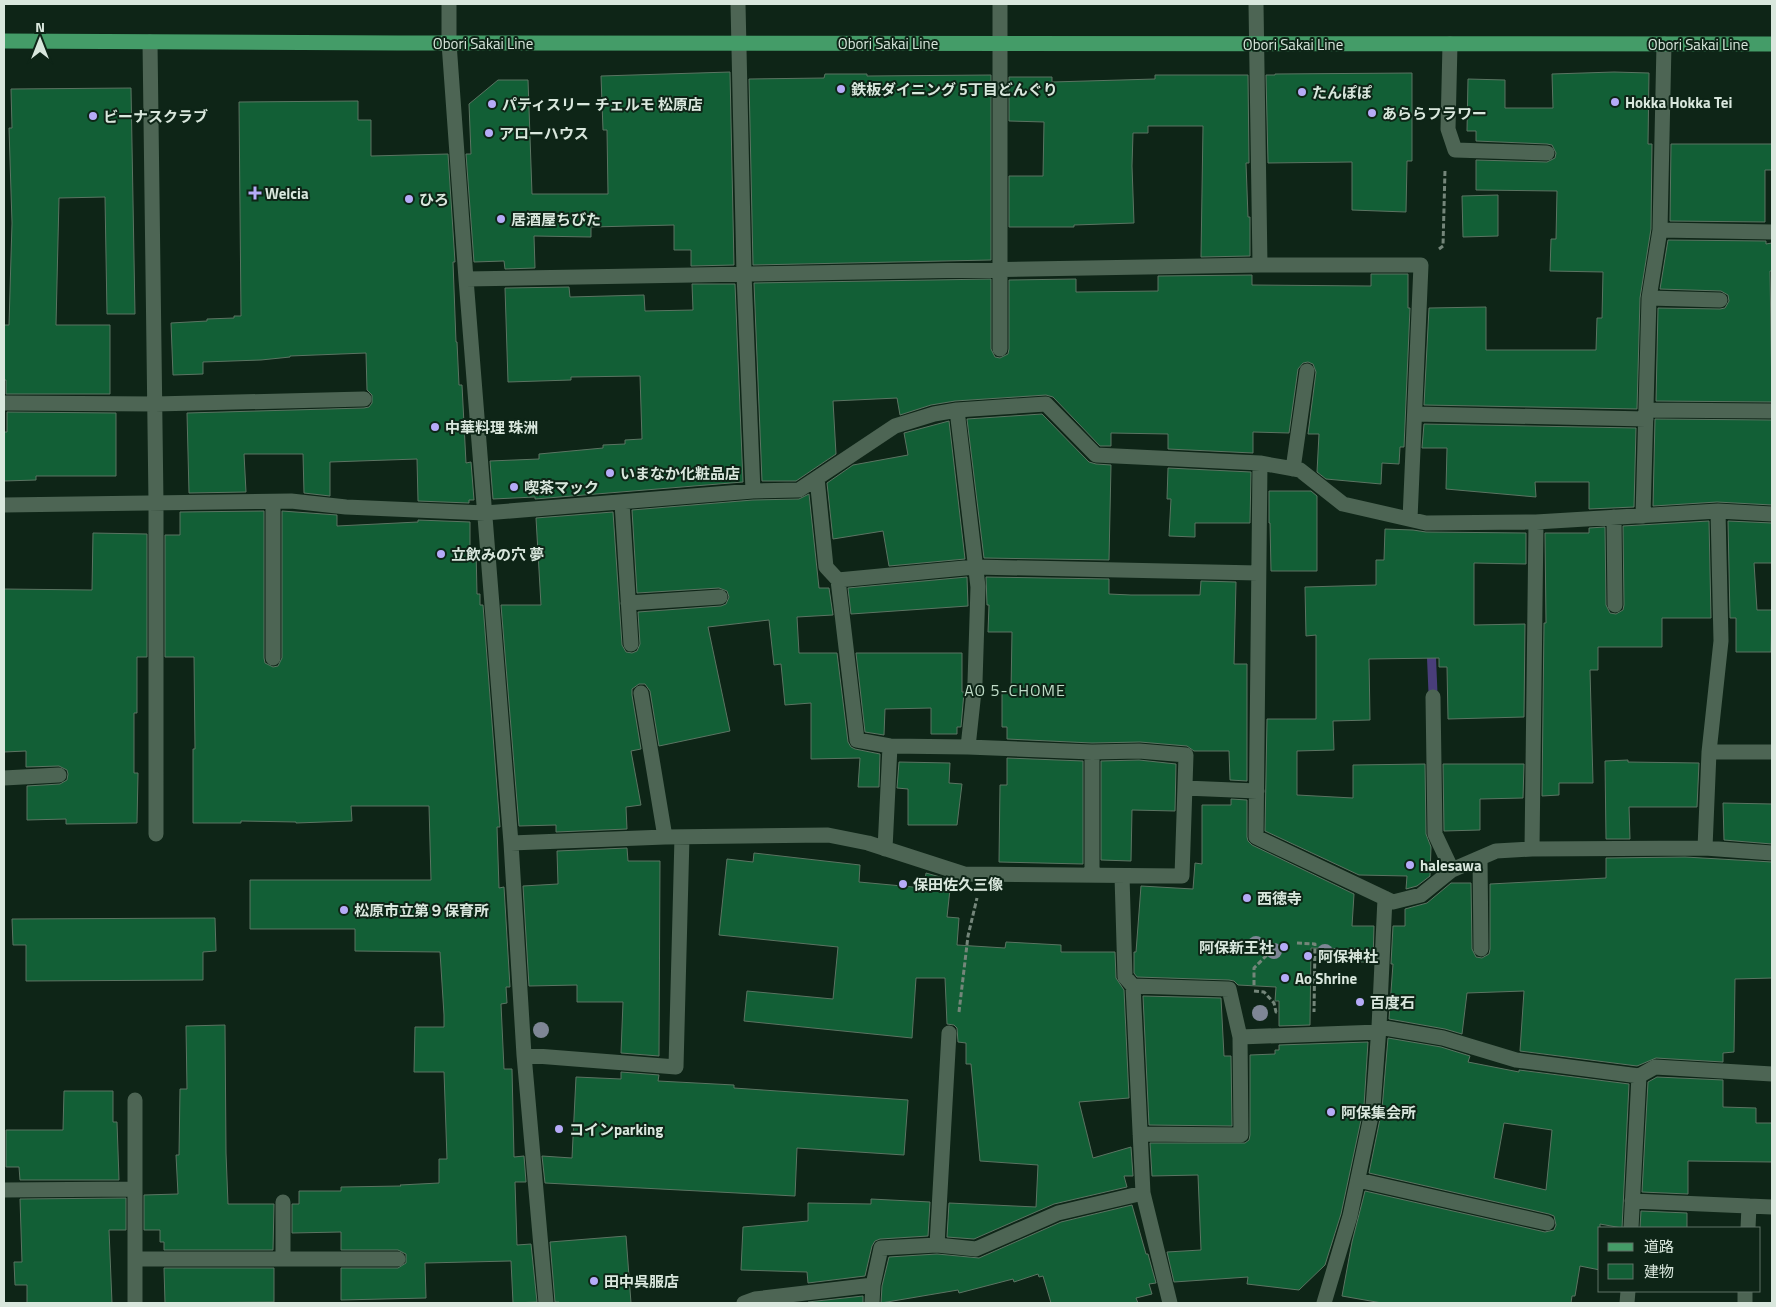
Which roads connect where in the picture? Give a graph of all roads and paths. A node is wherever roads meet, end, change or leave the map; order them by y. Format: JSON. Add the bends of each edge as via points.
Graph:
{"nodes":[{"id":1,"x":449,"y":4,"type":"edge"},
{"id":2,"x":738,"y":4,"type":"edge"},
{"id":3,"x":1000,"y":4,"type":"edge"},
{"id":4,"x":1256,"y":4,"type":"edge"},
{"id":5,"x":4,"y":41,"type":"edge"},
{"id":6,"x":150,"y":42,"type":"junction"},
{"id":7,"x":449,"y":43,"type":"junction"},
{"id":8,"x":740,"y":43,"type":"junction"},
{"id":9,"x":1000,"y":43,"type":"junction"},
{"id":10,"x":1257,"y":44,"type":"junction"},
{"id":11,"x":1450,"y":44,"type":"junction"},
{"id":12,"x":1664,"y":44,"type":"junction"},
{"id":13,"x":1772,"y":44,"type":"edge"},
{"id":14,"x":1456,"y":150,"type":"junction"},
{"id":15,"x":1547,"y":153,"type":"dead end"},
{"id":16,"x":1660,"y":230,"type":"junction"},
{"id":17,"x":1772,"y":232,"type":"edge"},
{"id":18,"x":1260,"y":265,"type":"junction"},
{"id":19,"x":1421,"y":265,"type":"junction"},
{"id":20,"x":1000,"y":269,"type":"junction"},
{"id":21,"x":744,"y":274,"type":"junction"},
{"id":22,"x":466,"y":279,"type":"junction"},
{"id":23,"x":1649,"y":298,"type":"junction"},
{"id":24,"x":1720,"y":300,"type":"dead end"},
{"id":25,"x":1000,"y":349,"type":"dead end"},
{"id":26,"x":1307,"y":371,"type":"dead end"},
{"id":27,"x":364,"y":399,"type":"dead end"},
{"id":28,"x":4,"y":403,"type":"edge"},
{"id":29,"x":155,"y":404,"type":"junction"},
{"id":30,"x":957,"y":410,"type":"junction"},
{"id":31,"x":1772,"y":411,"type":"edge"},
{"id":32,"x":1414,"y":414,"type":"junction"},
{"id":33,"x":1646,"y":415,"type":"junction"},
{"id":34,"x":1260,"y":463,"type":"junction"},
{"id":35,"x":1293,"y":469,"type":"junction"},
{"id":36,"x":817,"y":478,"type":"junction"},
{"id":37,"x":753,"y":491,"type":"junction"},
{"id":38,"x":273,"y":502,"type":"junction"},
{"id":39,"x":156,"y":503,"type":"junction"},
{"id":40,"x":622,"y":503,"type":"junction"},
{"id":41,"x":4,"y":505,"type":"edge"},
{"id":42,"x":1718,"y":511,"type":"junction"},
{"id":43,"x":485,"y":513,"type":"junction"},
{"id":44,"x":1772,"y":514,"type":"edge"},
{"id":45,"x":1643,"y":516,"type":"junction"},
{"id":46,"x":1614,"y":517,"type":"junction"},
{"id":47,"x":1410,"y":519,"type":"junction"},
{"id":48,"x":1536,"y":522,"type":"junction"},
{"id":49,"x":975,"y":567,"type":"junction"},
{"id":50,"x":1258,"y":573,"type":"junction"},
{"id":51,"x":838,"y":580,"type":"junction"},
{"id":52,"x":720,"y":597,"type":"dead end"},
{"id":53,"x":628,"y":603,"type":"junction"},
{"id":54,"x":1615,"y":605,"type":"dead end"},
{"id":55,"x":631,"y":644,"type":"dead end"},
{"id":56,"x":273,"y":658,"type":"dead end"},
{"id":57,"x":641,"y":693,"type":"dead end"},
{"id":58,"x":1433,"y":697,"type":"dead end"},
{"id":59,"x":890,"y":746,"type":"junction"},
{"id":60,"x":968,"y":747,"type":"junction"},
{"id":61,"x":1092,"y":752,"type":"junction"},
{"id":62,"x":1710,"y":752,"type":"junction"},
{"id":63,"x":1772,"y":752,"type":"edge"},
{"id":64,"x":59,"y":775,"type":"dead end"},
{"id":65,"x":4,"y":778,"type":"edge"},
{"id":66,"x":1184,"y":788,"type":"junction"},
{"id":67,"x":1257,"y":791,"type":"junction"},
{"id":68,"x":156,"y":834,"type":"dead end"},
{"id":69,"x":665,"y":837,"type":"junction"},
{"id":70,"x":682,"y":837,"type":"junction"},
{"id":71,"x":511,"y":843,"type":"junction"},
{"id":72,"x":1705,"y":848,"type":"junction"},
{"id":73,"x":885,"y":849,"type":"junction"},
{"id":74,"x":1532,"y":849,"type":"junction"},
{"id":75,"x":1772,"y":852,"type":"edge"},
{"id":76,"x":1480,"y":858,"type":"junction"},
{"id":77,"x":1452,"y":870,"type":"junction"},
{"id":78,"x":982,"y":875,"type":"junction"},
{"id":79,"x":1092,"y":875,"type":"junction"},
{"id":80,"x":1122,"y":876,"type":"junction"},
{"id":81,"x":1385,"y":898,"type":"junction"},
{"id":82,"x":1297,"y":943,"type":"dead end"},
{"id":83,"x":1481,"y":949,"type":"dead end"},
{"id":84,"x":1279,"y":953,"type":"dead end"},
{"id":85,"x":1314,"y":980,"type":"junction"},
{"id":86,"x":1360,"y":980,"type":"dead end"},
{"id":87,"x":1133,"y":986,"type":"junction"},
{"id":88,"x":1280,"y":1012,"type":"dead end"},
{"id":89,"x":1306,"y":1012,"type":"dead end"},
{"id":90,"x":1379,"y":1030,"type":"junction"},
{"id":91,"x":949,"y":1033,"type":"joint"},
{"id":92,"x":1240,"y":1037,"type":"junction"},
{"id":93,"x":524,"y":1055,"type":"junction"},
{"id":94,"x":1772,"y":1074,"type":"edge"},
{"id":95,"x":1639,"y":1076,"type":"junction"},
{"id":96,"x":135,"y":1100,"type":"dead end"},
{"id":97,"x":1140,"y":1134,"type":"junction"},
{"id":98,"x":1358,"y":1180,"type":"junction"},
{"id":99,"x":135,"y":1189,"type":"junction"},
{"id":100,"x":4,"y":1190,"type":"edge"},
{"id":101,"x":1143,"y":1193,"type":"junction"},
{"id":102,"x":1632,"y":1201,"type":"junction"},
{"id":103,"x":283,"y":1202,"type":"dead end"},
{"id":104,"x":1749,"y":1206,"type":"junction"},
{"id":105,"x":1772,"y":1207,"type":"edge"},
{"id":106,"x":1547,"y":1223,"type":"dead end"},
{"id":107,"x":1631,"y":1227,"type":"edge"},
{"id":108,"x":1748,"y":1227,"type":"edge"},
{"id":109,"x":937,"y":1245,"type":"junction"},
{"id":110,"x":283,"y":1258,"type":"junction"},
{"id":111,"x":398,"y":1258,"type":"dead end"},
{"id":112,"x":135,"y":1259,"type":"junction"},
{"id":113,"x":873,"y":1285,"type":"junction"},
{"id":114,"x":135,"y":1303,"type":"edge"},
{"id":115,"x":546,"y":1303,"type":"edge"},
{"id":116,"x":744,"y":1303,"type":"edge"},
{"id":117,"x":872,"y":1303,"type":"edge"},
{"id":118,"x":1170,"y":1303,"type":"edge"},
{"id":119,"x":1324,"y":1303,"type":"edge"}],
"edges":[{"from":1,"to":7,"type":"street"},
{"from":2,"to":8,"type":"street"},
{"from":3,"to":9,"type":"street"},
{"from":4,"to":10,"type":"street"},
{"from":5,"to":6,"type":"main road","name":"Obori Sakai Line"},
{"from":6,"to":7,"type":"main road","name":"Obori Sakai Line"},
{"from":6,"to":29,"type":"street"},
{"from":7,"to":8,"type":"main road","name":"Obori Sakai Line"},
{"from":7,"to":22,"type":"street"},
{"from":8,"to":9,"type":"main road","name":"Obori Sakai Line"},
{"from":8,"to":21,"type":"street"},
{"from":9,"to":10,"type":"main road","name":"Obori Sakai Line"},
{"from":9,"to":20,"type":"street"},
{"from":10,"to":11,"type":"main road","name":"Obori Sakai Line"},
{"from":10,"to":18,"type":"street"},
{"from":11,"to":12,"type":"main road","name":"Obori Sakai Line"},
{"from":11,"to":14,"type":"street","via":[[1448,129]]},
{"from":12,"to":13,"type":"main road","name":"Obori Sakai Line"},
{"from":12,"to":16,"type":"street"},
{"from":14,"to":15,"type":"street"},
{"from":14,"to":19,"type":"path","via":[[1445,169],[1443,246]]},
{"from":16,"to":17,"type":"street"},
{"from":16,"to":23,"type":"street"},
{"from":18,"to":19,"type":"street"},
{"from":18,"to":20,"type":"street"},
{"from":19,"to":32,"type":"street"},
{"from":20,"to":21,"type":"street"},
{"from":20,"to":25,"type":"street"},
{"from":21,"to":22,"type":"street"},
{"from":21,"to":37,"type":"street"},
{"from":22,"to":43,"type":"street"},
{"from":23,"to":24,"type":"street"},
{"from":23,"to":33,"type":"street"},
{"from":26,"to":35,"type":"street"},
{"from":27,"to":29,"type":"street"},
{"from":28,"to":29,"type":"street"},
{"from":29,"to":39,"type":"street"},
{"from":30,"to":34,"type":"street","via":[[1046,404],[1096,456]]},
{"from":30,"to":36,"type":"street","via":[[896,426]]},
{"from":30,"to":49,"type":"street"},
{"from":31,"to":33,"type":"street"},
{"from":32,"to":33,"type":"street"},
{"from":32,"to":47,"type":"street"},
{"from":33,"to":45,"type":"street"},
{"from":34,"to":35,"type":"street"},
{"from":34,"to":50,"type":"street"},
{"from":35,"to":47,"type":"street","via":[[1300,470],[1343,504]]},
{"from":36,"to":37,"type":"street","via":[[799,490]]},
{"from":36,"to":51,"type":"street","via":[[826,567]]},
{"from":37,"to":40,"type":"street"},
{"from":38,"to":39,"type":"street"},
{"from":38,"to":43,"type":"street"},
{"from":38,"to":56,"type":"street"},
{"from":39,"to":41,"type":"street"},
{"from":39,"to":68,"type":"street"},
{"from":40,"to":43,"type":"street"},
{"from":40,"to":53,"type":"street"},
{"from":42,"to":44,"type":"street"},
{"from":42,"to":45,"type":"street"},
{"from":42,"to":62,"type":"street","via":[[1721,641]]},
{"from":43,"to":71,"type":"street"},
{"from":45,"to":46,"type":"street"},
{"from":46,"to":48,"type":"street"},
{"from":46,"to":54,"type":"street"},
{"from":47,"to":48,"type":"street","via":[[1426,523]]},
{"from":48,"to":74,"type":"street"},
{"from":49,"to":50,"type":"street"},
{"from":49,"to":51,"type":"street"},
{"from":49,"to":60,"type":"street","via":[[978,587],[975,682]]},
{"from":50,"to":67,"type":"street"},
{"from":51,"to":59,"type":"street","via":[[857,740]]},
{"from":52,"to":53,"type":"street"},
{"from":53,"to":55,"type":"street"},
{"from":57,"to":69,"type":"street"},
{"from":58,"to":77,"type":"street","via":[[1435,834]]},
{"from":59,"to":60,"type":"street"},
{"from":59,"to":73,"type":"street"},
{"from":60,"to":61,"type":"street"},
{"from":61,"to":66,"type":"street","via":[[1139,751],[1186,756]]},
{"from":61,"to":79,"type":"street"},
{"from":62,"to":63,"type":"street"},
{"from":62,"to":72,"type":"street"},
{"from":64,"to":65,"type":"street"},
{"from":66,"to":67,"type":"street"},
{"from":66,"to":80,"type":"street","via":[[1182,876]]},
{"from":67,"to":81,"type":"street","via":[[1256,837]]},
{"from":69,"to":70,"type":"street"},
{"from":69,"to":71,"type":"street"},
{"from":70,"to":73,"type":"street","via":[[828,834]]},
{"from":70,"to":93,"type":"street","via":[[676,1067]]},
{"from":71,"to":93,"type":"street"},
{"from":72,"to":74,"type":"street"},
{"from":72,"to":75,"type":"street"},
{"from":73,"to":78,"type":"street","via":[[964,874]]},
{"from":74,"to":76,"type":"street","via":[[1496,851]]},
{"from":76,"to":77,"type":"street"},
{"from":76,"to":83,"type":"street"},
{"from":77,"to":81,"type":"street","via":[[1421,895],[1393,902]]},
{"from":78,"to":79,"type":"street"},
{"from":78,"to":91,"type":"path","via":[[968,936],[960,1011]]},
{"from":79,"to":80,"type":"street"},
{"from":80,"to":87,"type":"street","via":[[1125,977]]},
{"from":81,"to":90,"type":"street"},
{"from":82,"to":85,"type":"path","via":[[1315,944]]},
{"from":84,"to":88,"type":"path","via":[[1267,955],[1254,968],[1254,992],[1264,992],[1276,1012]]},
{"from":85,"to":86,"type":"path"},
{"from":85,"to":89,"type":"path","via":[[1314,1012]]},
{"from":87,"to":92,"type":"street","via":[[1229,989]]},
{"from":87,"to":97,"type":"street"},
{"from":90,"to":92,"type":"street"},
{"from":90,"to":95,"type":"street","via":[[1443,1038],[1516,1060]]},
{"from":90,"to":98,"type":"street","via":[[1373,1107]]},
{"from":91,"to":109,"type":"street"},
{"from":92,"to":97,"type":"street","via":[[1242,1134]]},
{"from":93,"to":115,"type":"street"},
{"from":94,"to":95,"type":"street","via":[[1656,1067]]},
{"from":95,"to":102,"type":"street"},
{"from":96,"to":99,"type":"street"},
{"from":97,"to":101,"type":"street"},
{"from":98,"to":106,"type":"street"},
{"from":98,"to":119,"type":"street"},
{"from":99,"to":100,"type":"street"},
{"from":99,"to":112,"type":"street"},
{"from":101,"to":109,"type":"street","via":[[1058,1213],[976,1249]]},
{"from":101,"to":118,"type":"street"},
{"from":102,"to":104,"type":"street"},
{"from":102,"to":107,"type":"street"},
{"from":103,"to":110,"type":"street"},
{"from":104,"to":105,"type":"street"},
{"from":104,"to":108,"type":"street"},
{"from":109,"to":113,"type":"street","via":[[881,1248]]},
{"from":110,"to":111,"type":"street"},
{"from":110,"to":112,"type":"street"},
{"from":112,"to":114,"type":"street"},
{"from":113,"to":116,"type":"street","via":[[754,1299]]},
{"from":113,"to":117,"type":"street"}]}
